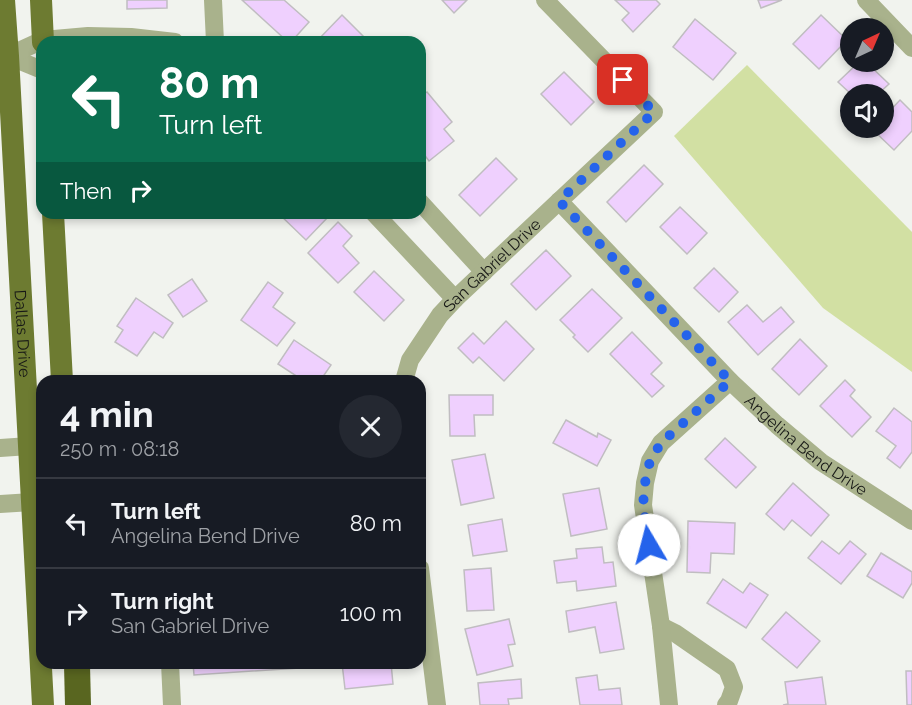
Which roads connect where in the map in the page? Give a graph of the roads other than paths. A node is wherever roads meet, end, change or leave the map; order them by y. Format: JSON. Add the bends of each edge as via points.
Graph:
{"nodes":[{"id":1,"x":4,"y":0,"type":"edge"},
{"id":2,"x":41,"y":0,"type":"edge"},
{"id":3,"x":213,"y":0,"type":"edge"},
{"id":4,"x":545,"y":0,"type":"edge"},
{"id":5,"x":866,"y":0,"type":"edge"},
{"id":6,"x":43,"y":36,"type":"edge"},
{"id":7,"x":215,"y":36,"type":"edge"},
{"id":8,"x":36,"y":44,"type":"edge"},
{"id":9,"x":912,"y":48,"type":"edge"},
{"id":10,"x":4,"y":56,"type":"edge"},
{"id":11,"x":36,"y":67,"type":"edge"},
{"id":12,"x":559,"y":201,"type":"junction"},
{"id":13,"x":426,"y":209,"type":"edge"},
{"id":14,"x":53,"y":219,"type":"edge"},
{"id":15,"x":380,"y":219,"type":"edge"},
{"id":16,"x":484,"y":272,"type":"junction"},
{"id":17,"x":455,"y":299,"type":"junction"},
{"id":18,"x":62,"y":375,"type":"edge"},
{"id":19,"x":406,"y":375,"type":"edge"},
{"id":20,"x":730,"y":381,"type":"junction"},
{"id":21,"x":0,"y":448,"type":"edge"},
{"id":22,"x":29,"y":453,"type":"junction"},
{"id":23,"x":36,"y":496,"type":"edge"},
{"id":24,"x":36,"y":502,"type":"edge"},
{"id":25,"x":0,"y":504,"type":"edge"},
{"id":26,"x":912,"y":521,"type":"edge"},
{"id":27,"x":426,"y":616,"type":"edge"},
{"id":28,"x":661,"y":626,"type":"junction"},
{"id":29,"x":42,"y":669,"type":"edge"},
{"id":30,"x":77,"y":669,"type":"edge"},
{"id":31,"x":78,"y":669,"type":"edge"},
{"id":32,"x":170,"y":669,"type":"edge"},
{"id":33,"x":43,"y":705,"type":"edge"},
{"id":34,"x":78,"y":705,"type":"edge"},
{"id":35,"x":91,"y":705,"type":"edge"},
{"id":36,"x":172,"y":705,"type":"edge"},
{"id":37,"x":437,"y":705,"type":"edge"},
{"id":38,"x":669,"y":705,"type":"edge"},
{"id":39,"x":726,"y":705,"type":"edge"}],
"edges":[{"from":1,"to":10,"type":"main road","name":"Dallas Drive"},
{"from":2,"to":6,"type":"main road"},
{"from":3,"to":7,"type":"street"},
{"from":4,"to":12,"type":"street","name":"San Gabriel Drive","via":[[654,112]]},
{"from":5,"to":9,"type":"street"},
{"from":8,"to":10,"type":"street"},
{"from":10,"to":11,"type":"street"},
{"from":10,"to":22,"type":"main road","name":"Dallas Drive"},
{"from":12,"to":16,"type":"street","name":"San Gabriel Drive"},
{"from":12,"to":20,"type":"street","name":"Angelina Bend Drive"},
{"from":13,"to":16,"type":"street"},
{"from":14,"to":18,"type":"main road"},
{"from":15,"to":17,"type":"street"},
{"from":16,"to":17,"type":"street","name":"San Gabriel Drive"},
{"from":17,"to":19,"type":"street","name":"San Gabriel Drive","via":[[410,360]]},
{"from":20,"to":26,"type":"street","name":"Angelina Bend Drive","via":[[821,462]]},
{"from":20,"to":28,"type":"street","via":[[661,443],[650,461],[643,505]]},
{"from":21,"to":22,"type":"street"},
{"from":22,"to":23,"type":"main road","name":"Dallas Drive"},
{"from":24,"to":25,"type":"street"},
{"from":27,"to":37,"type":"street"},
{"from":28,"to":38,"type":"street"},
{"from":28,"to":39,"type":"street","via":[[727,669],[734,687]]},
{"from":29,"to":33,"type":"main road"},
{"from":30,"to":34,"type":"highway"},
{"from":31,"to":35,"type":"main road"},
{"from":32,"to":36,"type":"street"}]}
